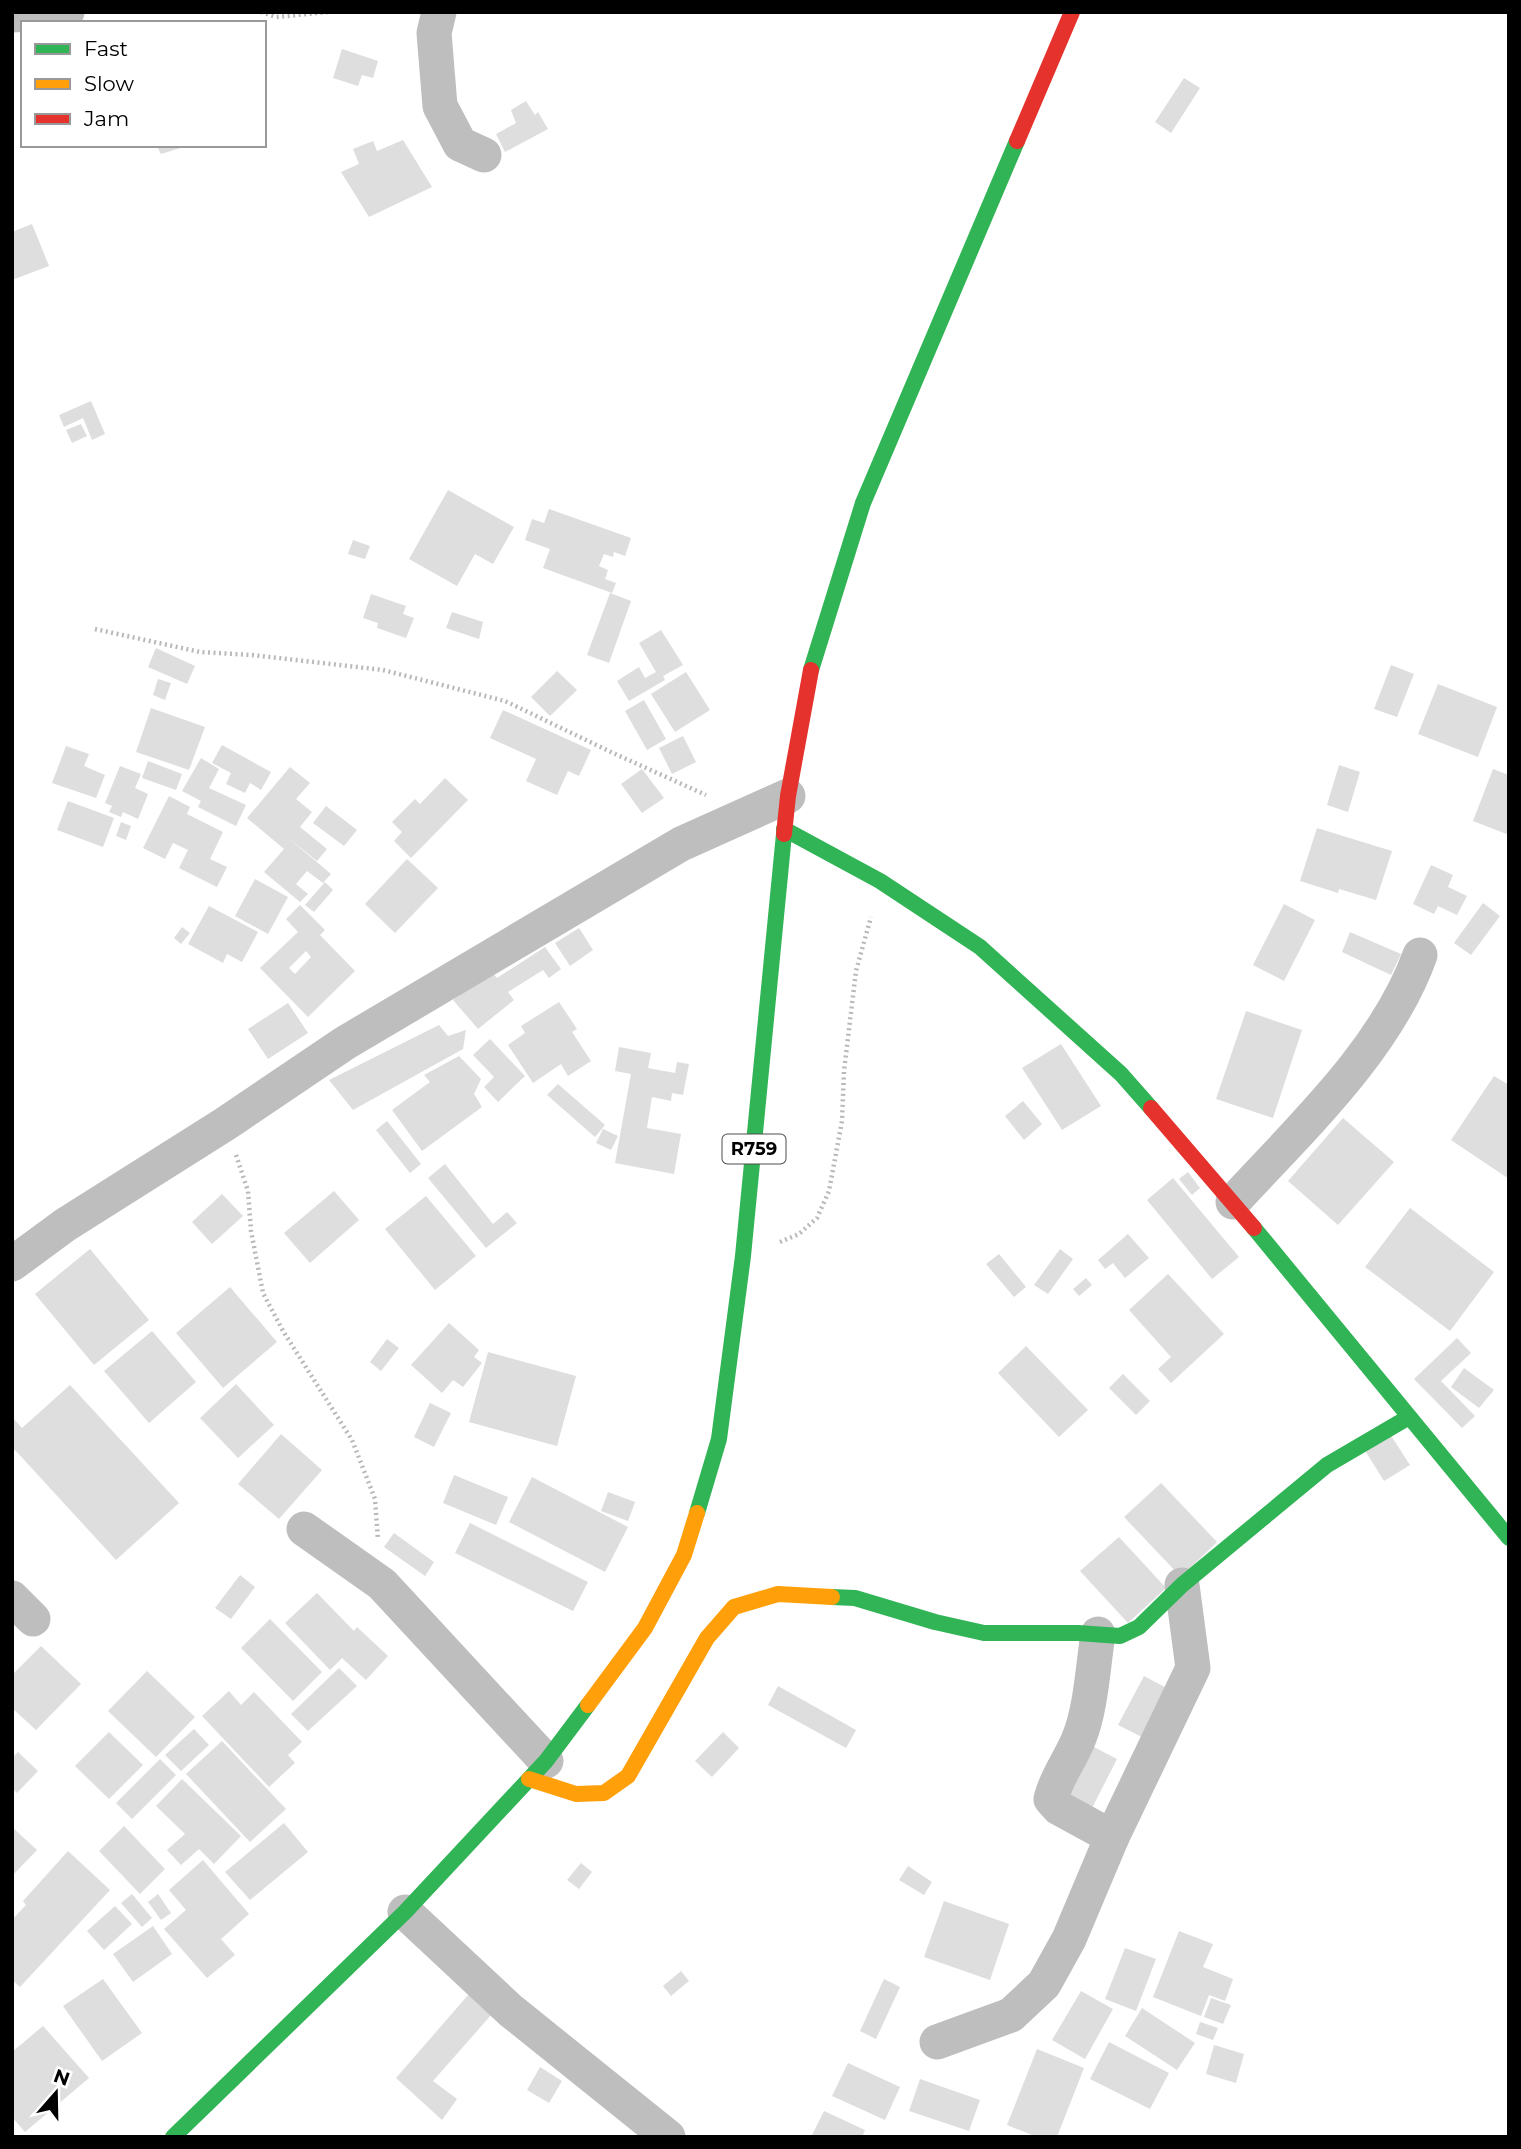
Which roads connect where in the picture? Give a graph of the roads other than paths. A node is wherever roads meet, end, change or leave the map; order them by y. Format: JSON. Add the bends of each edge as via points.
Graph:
{"nodes":[{"id":1,"x":67,"y":12,"type":"edge"},
{"id":2,"x":439,"y":12,"type":"edge"},
{"id":3,"x":1072,"y":12,"type":"edge"},
{"id":4,"x":12,"y":15,"type":"edge"},
{"id":5,"x":484,"y":155,"type":"dead end"},
{"id":6,"x":786,"y":812,"type":"junction"},
{"id":7,"x":1420,"y":955,"type":"dead end"},
{"id":8,"x":1233,"y":1202,"type":"junction"},
{"id":9,"x":12,"y":1264,"type":"edge"},
{"id":10,"x":1409,"y":1417,"type":"junction"},
{"id":11,"x":304,"y":1529,"type":"dead end"},
{"id":12,"x":1509,"y":1538,"type":"edge"},
{"id":13,"x":1182,"y":1585,"type":"junction"},
{"id":14,"x":1098,"y":1634,"type":"junction"},
{"id":15,"x":537,"y":1770,"type":"junction"},
{"id":16,"x":1112,"y":1837,"type":"junction"},
{"id":17,"x":405,"y":1912,"type":"junction"},
{"id":18,"x":937,"y":2042,"type":"dead end"},
{"id":19,"x":173,"y":2137,"type":"edge"},
{"id":20,"x":668,"y":2137,"type":"edge"}],
"edges":[{"from":1,"to":4,"type":"street"},
{"from":2,"to":5,"type":"street","via":[[434,33],[440,106],[460,144]]},
{"from":3,"to":6,"type":"main road","number":"R759","via":[[863,503],[811,663]]},
{"from":6,"to":8,"type":"main road","via":[[980,947],[1121,1074]]},
{"from":6,"to":9,"type":"street","via":[[748,814],[681,844],[345,1043]]},
{"from":6,"to":15,"type":"main road","number":"R759","via":[[743,1256],[719,1439],[684,1555],[645,1628]]},
{"from":7,"to":8,"type":"street","via":[[1410,984],[1367,1051]]},
{"from":8,"to":10,"type":"main road"},
{"from":10,"to":12,"type":"main road"},
{"from":10,"to":13,"type":"main road","via":[[1327,1465]]},
{"from":11,"to":15,"type":"street","via":[[382,1584]]},
{"from":13,"to":14,"type":"main road","via":[[1139,1627],[1121,1636]]},
{"from":13,"to":16,"type":"street","via":[[1193,1668]]},
{"from":14,"to":15,"type":"main road","via":[[984,1633],[855,1598],[778,1594],[734,1607],[707,1638],[628,1776],[604,1793],[576,1794]]},
{"from":14,"to":16,"type":"street","via":[[1080,1737],[1051,1799]]},
{"from":15,"to":17,"type":"main road","number":"R759"},
{"from":16,"to":18,"type":"street","via":[[1069,1939],[1044,1984],[1011,2015]]},
{"from":17,"to":19,"type":"main road","number":"R759"},
{"from":17,"to":20,"type":"street","via":[[510,2010]]}]}
